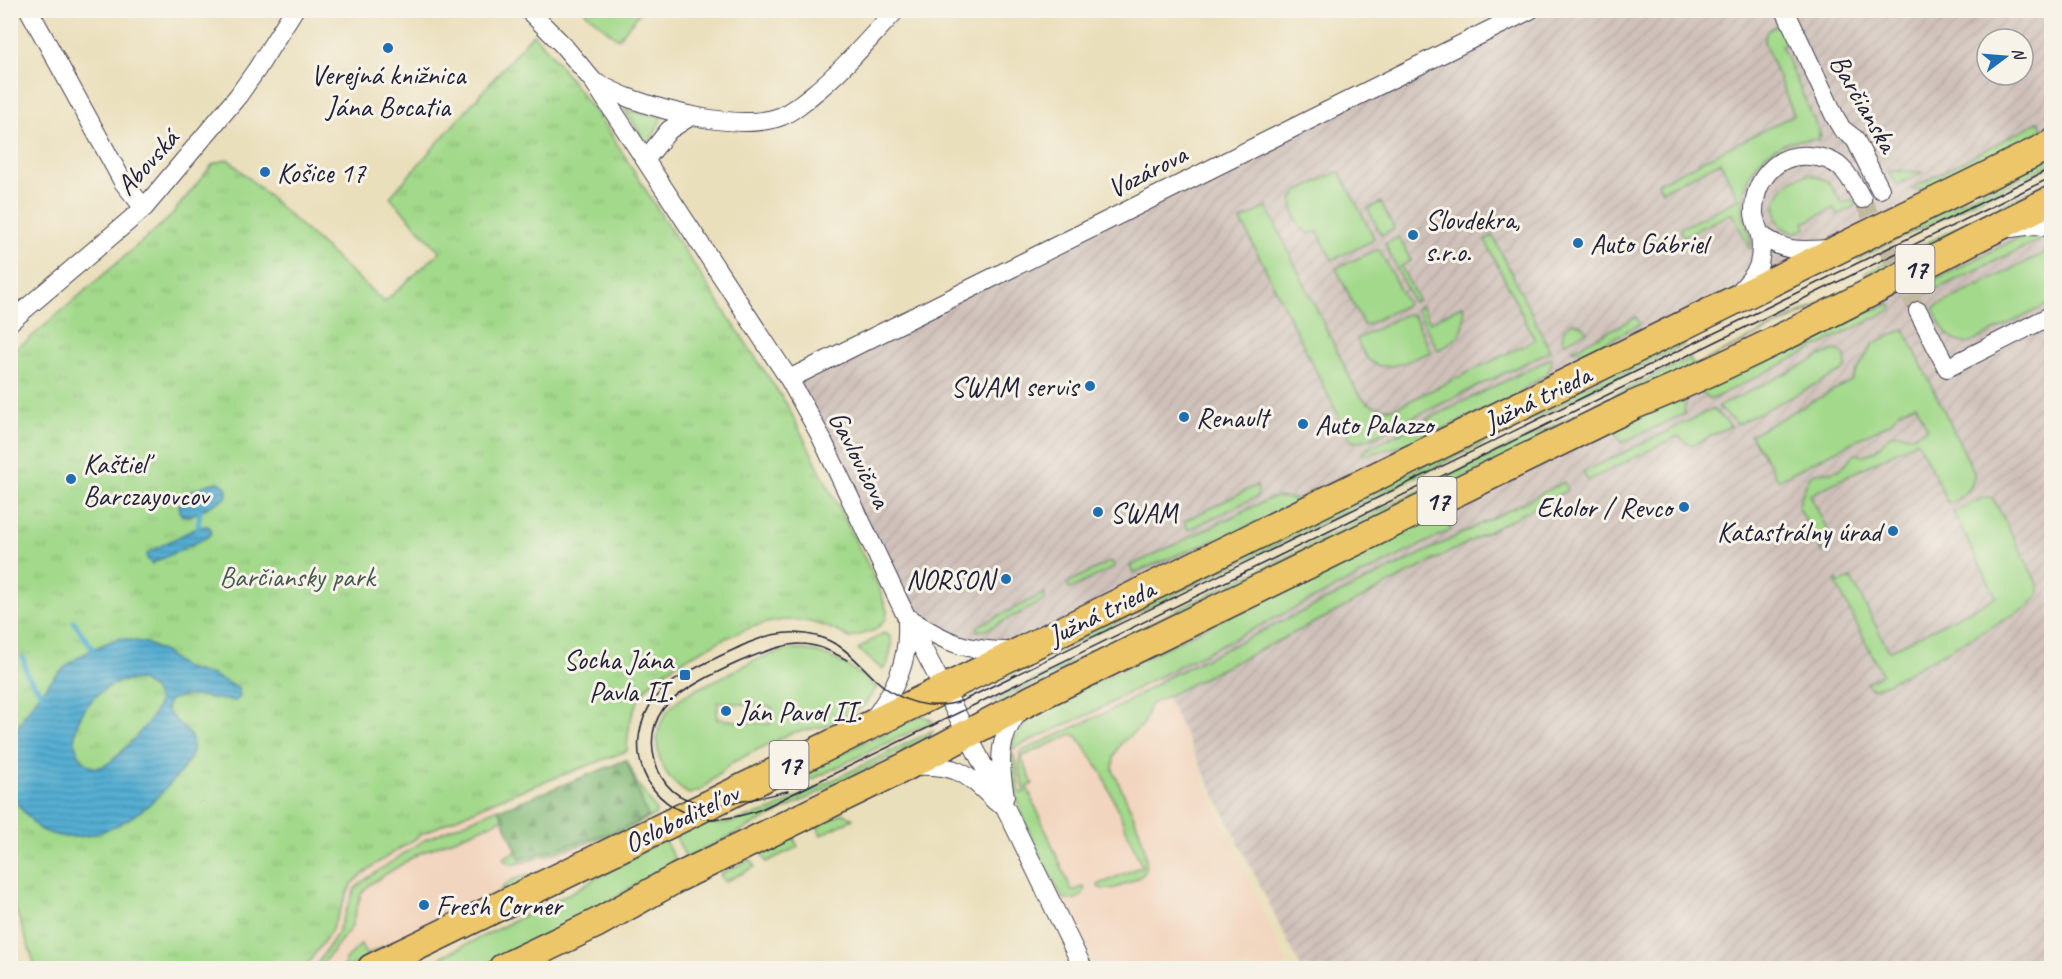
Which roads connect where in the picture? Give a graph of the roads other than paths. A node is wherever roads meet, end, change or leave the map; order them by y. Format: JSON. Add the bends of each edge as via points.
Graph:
{"nodes":[{"id":1,"x":29,"y":10,"type":"edge"},
{"id":2,"x":294,"y":10,"type":"edge"},
{"id":3,"x":528,"y":10,"type":"edge"},
{"id":4,"x":896,"y":10,"type":"edge"},
{"id":5,"x":1530,"y":10,"type":"edge"},
{"id":6,"x":1785,"y":10,"type":"edge"},
{"id":7,"x":594,"y":82,"type":"junction"},
{"id":8,"x":691,"y":116,"type":"junction"},
{"id":9,"x":2052,"y":144,"type":"edge"},
{"id":10,"x":646,"y":159,"type":"junction"},
{"id":11,"x":1880,"y":189,"type":"tunnel mouth"},
{"id":12,"x":1862,"y":199,"type":"tunnel mouth"},
{"id":13,"x":2052,"y":200,"type":"edge"},
{"id":14,"x":144,"y":208,"type":"junction"},
{"id":15,"x":2052,"y":228,"type":"edge"},
{"id":16,"x":1988,"y":231,"type":"junction"},
{"id":17,"x":1760,"y":234,"type":"junction"},
{"id":18,"x":1841,"y":247,"type":"junction"},
{"id":19,"x":1733,"y":300,"type":"junction"},
{"id":20,"x":1918,"y":311,"type":"tunnel mouth"},
{"id":21,"x":2052,"y":315,"type":"edge"},
{"id":22,"x":10,"y":322,"type":"edge"},
{"id":23,"x":789,"y":379,"type":"junction"},
{"id":24,"x":907,"y":618,"type":"junction"},
{"id":25,"x":1022,"y":651,"type":"junction"},
{"id":26,"x":944,"y":689,"type":"junction"},
{"id":27,"x":1033,"y":699,"type":"junction"},
{"id":28,"x":867,"y":727,"type":"junction"},
{"id":29,"x":967,"y":734,"type":"junction"},
{"id":30,"x":905,"y":766,"type":"junction"},
{"id":31,"x":1009,"y":815,"type":"junction"},
{"id":32,"x":387,"y":965,"type":"edge"},
{"id":33,"x":503,"y":969,"type":"edge"},
{"id":34,"x":1083,"y":969,"type":"edge"}],
"edges":[{"from":1,"to":14,"type":"street","via":[[123,182]]},
{"from":2,"to":14,"type":"street","name":"Abovská","via":[[238,96]]},
{"from":3,"to":7,"type":"street","name":"Gavlovičova"},
{"from":4,"to":8,"type":"street","via":[[830,80],[781,116],[727,121]]},
{"from":5,"to":23,"type":"street","name":"Vozárova"},
{"from":6,"to":11,"type":"street","name":"Barčianska","via":[[1835,117],[1855,139]]},
{"from":7,"to":8,"type":"street","via":[[628,98]]},
{"from":7,"to":10,"type":"street","name":"Gavlovičova"},
{"from":8,"to":10,"type":"street","via":[[669,130]]},
{"from":9,"to":18,"type":"main road","name":"Južná trieda","number":"17"},
{"from":10,"to":23,"type":"street","name":"Gavlovičova"},
{"from":12,"to":17,"type":"street","via":[[1849,175],[1836,163],[1820,157],[1794,157],[1772,167],[1760,184],[1754,216]]},
{"from":13,"to":16,"type":"main road","name":"Južná trieda","number":"17"},
{"from":14,"to":22,"type":"street","name":"Abovská"},
{"from":15,"to":16,"type":"street","via":[[2035,225]]},
{"from":16,"to":27,"type":"main road","name":"Južná trieda","number":"17","via":[[1843,308],[1693,381],[1634,405]]},
{"from":17,"to":18,"type":"street","via":[[1790,250]]},
{"from":17,"to":19,"type":"street","via":[[1756,271]]},
{"from":18,"to":19,"type":"main road","name":"Južná trieda","number":"17"},
{"from":19,"to":25,"type":"main road","name":"Južná trieda","number":"17"},
{"from":20,"to":21,"type":"street","via":[[1947,368]]},
{"from":23,"to":24,"type":"street","name":"Gavlovičova"},
{"from":24,"to":25,"type":"street","via":[[961,646],[983,651]]},
{"from":24,"to":26,"type":"street","name":"Gavlovičova"},
{"from":24,"to":28,"type":"street","via":[[908,643],[900,676]]},
{"from":25,"to":26,"type":"main road","name":"Osloboditeľov","number":"17"},
{"from":26,"to":28,"type":"main road","name":"Osloboditeľov","number":"17"},
{"from":26,"to":29,"type":"street","name":"Gavlovičova"},
{"from":27,"to":29,"type":"main road","name":"Osloboditeľov","number":"17"},
{"from":27,"to":31,"type":"street","via":[[1014,718],[1003,738],[1001,769]]},
{"from":28,"to":32,"type":"main road","name":"Osloboditeľov","number":"17"},
{"from":29,"to":30,"type":"main road","name":"Osloboditeľov","number":"17"},
{"from":29,"to":31,"type":"street","name":"Gavlovičova"},
{"from":30,"to":31,"type":"street","via":[[957,770],[973,779]]},
{"from":30,"to":33,"type":"main road","name":"Osloboditeľov","number":"17"},
{"from":31,"to":34,"type":"street","name":"Gavlovičova"}]}
